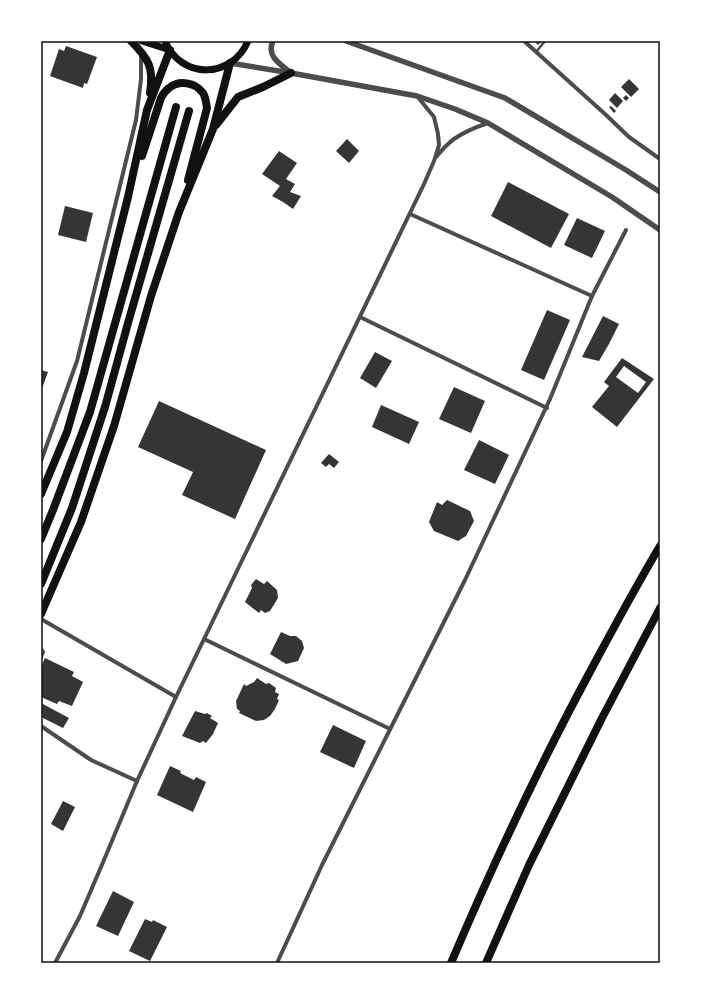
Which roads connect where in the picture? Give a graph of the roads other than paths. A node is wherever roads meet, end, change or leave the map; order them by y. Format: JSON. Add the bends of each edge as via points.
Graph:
{"nodes":[{"id":1,"x":131,"y":41,"type":"edge"},
{"id":2,"x":142,"y":41,"type":"edge"},
{"id":3,"x":165,"y":41,"type":"edge"},
{"id":4,"x":248,"y":41,"type":"edge"},
{"id":5,"x":273,"y":41,"type":"edge"},
{"id":6,"x":346,"y":41,"type":"edge"},
{"id":7,"x":524,"y":41,"type":"edge"},
{"id":8,"x":545,"y":41,"type":"edge"},
{"id":9,"x":141,"y":50,"type":"junction"},
{"id":10,"x":170,"y":50,"type":"junction"},
{"id":11,"x":536,"y":52,"type":"junction"},
{"id":12,"x":230,"y":63,"type":"junction"},
{"id":13,"x":292,"y":73,"type":"junction"},
{"id":14,"x":417,"y":96,"type":"junction"},
{"id":15,"x":176,"y":107,"type":"dead end"},
{"id":16,"x":147,"y":110,"type":"junction"},
{"id":17,"x":189,"y":111,"type":"dead end"},
{"id":18,"x":488,"y":123,"type":"junction"},
{"id":19,"x":213,"y":129,"type":"junction"},
{"id":20,"x":660,"y":159,"type":"edge"},
{"id":21,"x":434,"y":161,"type":"junction"},
{"id":22,"x":660,"y":192,"type":"edge"},
{"id":23,"x":128,"y":197,"type":"junction"},
{"id":24,"x":179,"y":212,"type":"junction"},
{"id":25,"x":410,"y":214,"type":"junction"},
{"id":26,"x":626,"y":230,"type":"dead end"},
{"id":27,"x":660,"y":230,"type":"edge"},
{"id":28,"x":592,"y":296,"type":"junction"},
{"id":29,"x":360,"y":317,"type":"junction"},
{"id":30,"x":547,"y":408,"type":"junction"},
{"id":31,"x":41,"y":461,"type":"edge"},
{"id":32,"x":41,"y":494,"type":"edge"},
{"id":33,"x":41,"y":538,"type":"edge"},
{"id":34,"x":660,"y":546,"type":"edge"},
{"id":35,"x":41,"y":584,"type":"edge"},
{"id":36,"x":660,"y":608,"type":"edge"},
{"id":37,"x":41,"y":614,"type":"edge"},
{"id":38,"x":41,"y":619,"type":"edge"},
{"id":39,"x":204,"y":639,"type":"junction"},
{"id":40,"x":41,"y":648,"type":"edge"},
{"id":41,"x":41,"y":658,"type":"edge"},
{"id":42,"x":176,"y":697,"type":"junction"},
{"id":43,"x":41,"y":726,"type":"edge"},
{"id":44,"x":390,"y":730,"type":"junction"},
{"id":45,"x":136,"y":781,"type":"junction"},
{"id":46,"x":55,"y":963,"type":"edge"},
{"id":47,"x":277,"y":963,"type":"edge"},
{"id":48,"x":451,"y":963,"type":"edge"},
{"id":49,"x":486,"y":963,"type":"edge"}],
"edges":[{"from":1,"to":9,"type":"highway"},
{"from":2,"to":10,"type":"main road"},
{"from":3,"to":10,"type":"main road"},
{"from":4,"to":12,"type":"main road","via":[[238,57]]},
{"from":5,"to":13,"type":"street","via":[[273,58]]},
{"from":6,"to":22,"type":"street","via":[[506,98]]},
{"from":7,"to":11,"type":"street"},
{"from":8,"to":11,"type":"lane"},
{"from":9,"to":16,"type":"highway","via":[[151,74]]},
{"from":9,"to":31,"type":"street","via":[[142,79],[136,120],[77,361]]},
{"from":10,"to":12,"type":"main road","via":[[181,62],[203,70],[222,68]]},
{"from":10,"to":16,"type":"highway"},
{"from":11,"to":20,"type":"street","via":[[629,137]]},
{"from":12,"to":13,"type":"street"},
{"from":12,"to":19,"type":"highway"},
{"from":13,"to":14,"type":"street"},
{"from":13,"to":19,"type":"highway","via":[[238,97]]},
{"from":14,"to":18,"type":"street"},
{"from":14,"to":21,"type":"street","via":[[434,117],[439,145]]},
{"from":15,"to":33,"type":"highway","via":[[90,412]]},
{"from":16,"to":23,"type":"highway"},
{"from":17,"to":35,"type":"highway","via":[[105,407],[72,508]]},
{"from":18,"to":21,"type":"street","via":[[453,139]]},
{"from":18,"to":27,"type":"street","via":[[612,197]]},
{"from":19,"to":24,"type":"highway"},
{"from":21,"to":25,"type":"street"},
{"from":23,"to":24,"type":"highway","via":[[164,92],[176,84],[190,84],[203,93],[207,108]]},
{"from":23,"to":32,"type":"highway","via":[[67,432]]},
{"from":24,"to":37,"type":"highway","via":[[150,296],[114,426],[81,522]]},
{"from":25,"to":28,"type":"street"},
{"from":25,"to":29,"type":"street"},
{"from":26,"to":28,"type":"street"},
{"from":28,"to":30,"type":"street"},
{"from":29,"to":30,"type":"street"},
{"from":29,"to":39,"type":"street"},
{"from":30,"to":44,"type":"street"},
{"from":34,"to":48,"type":"highway","via":[[606,640],[540,769]]},
{"from":36,"to":49,"type":"highway","via":[[529,864]]},
{"from":38,"to":42,"type":"street"},
{"from":39,"to":42,"type":"street"},
{"from":39,"to":44,"type":"street"},
{"from":40,"to":41,"type":"lane","via":[[44,652]]},
{"from":42,"to":45,"type":"street"},
{"from":43,"to":45,"type":"street","via":[[91,760]]},
{"from":44,"to":47,"type":"street","via":[[322,865]]},
{"from":45,"to":46,"type":"street","via":[[80,916]]}]}
